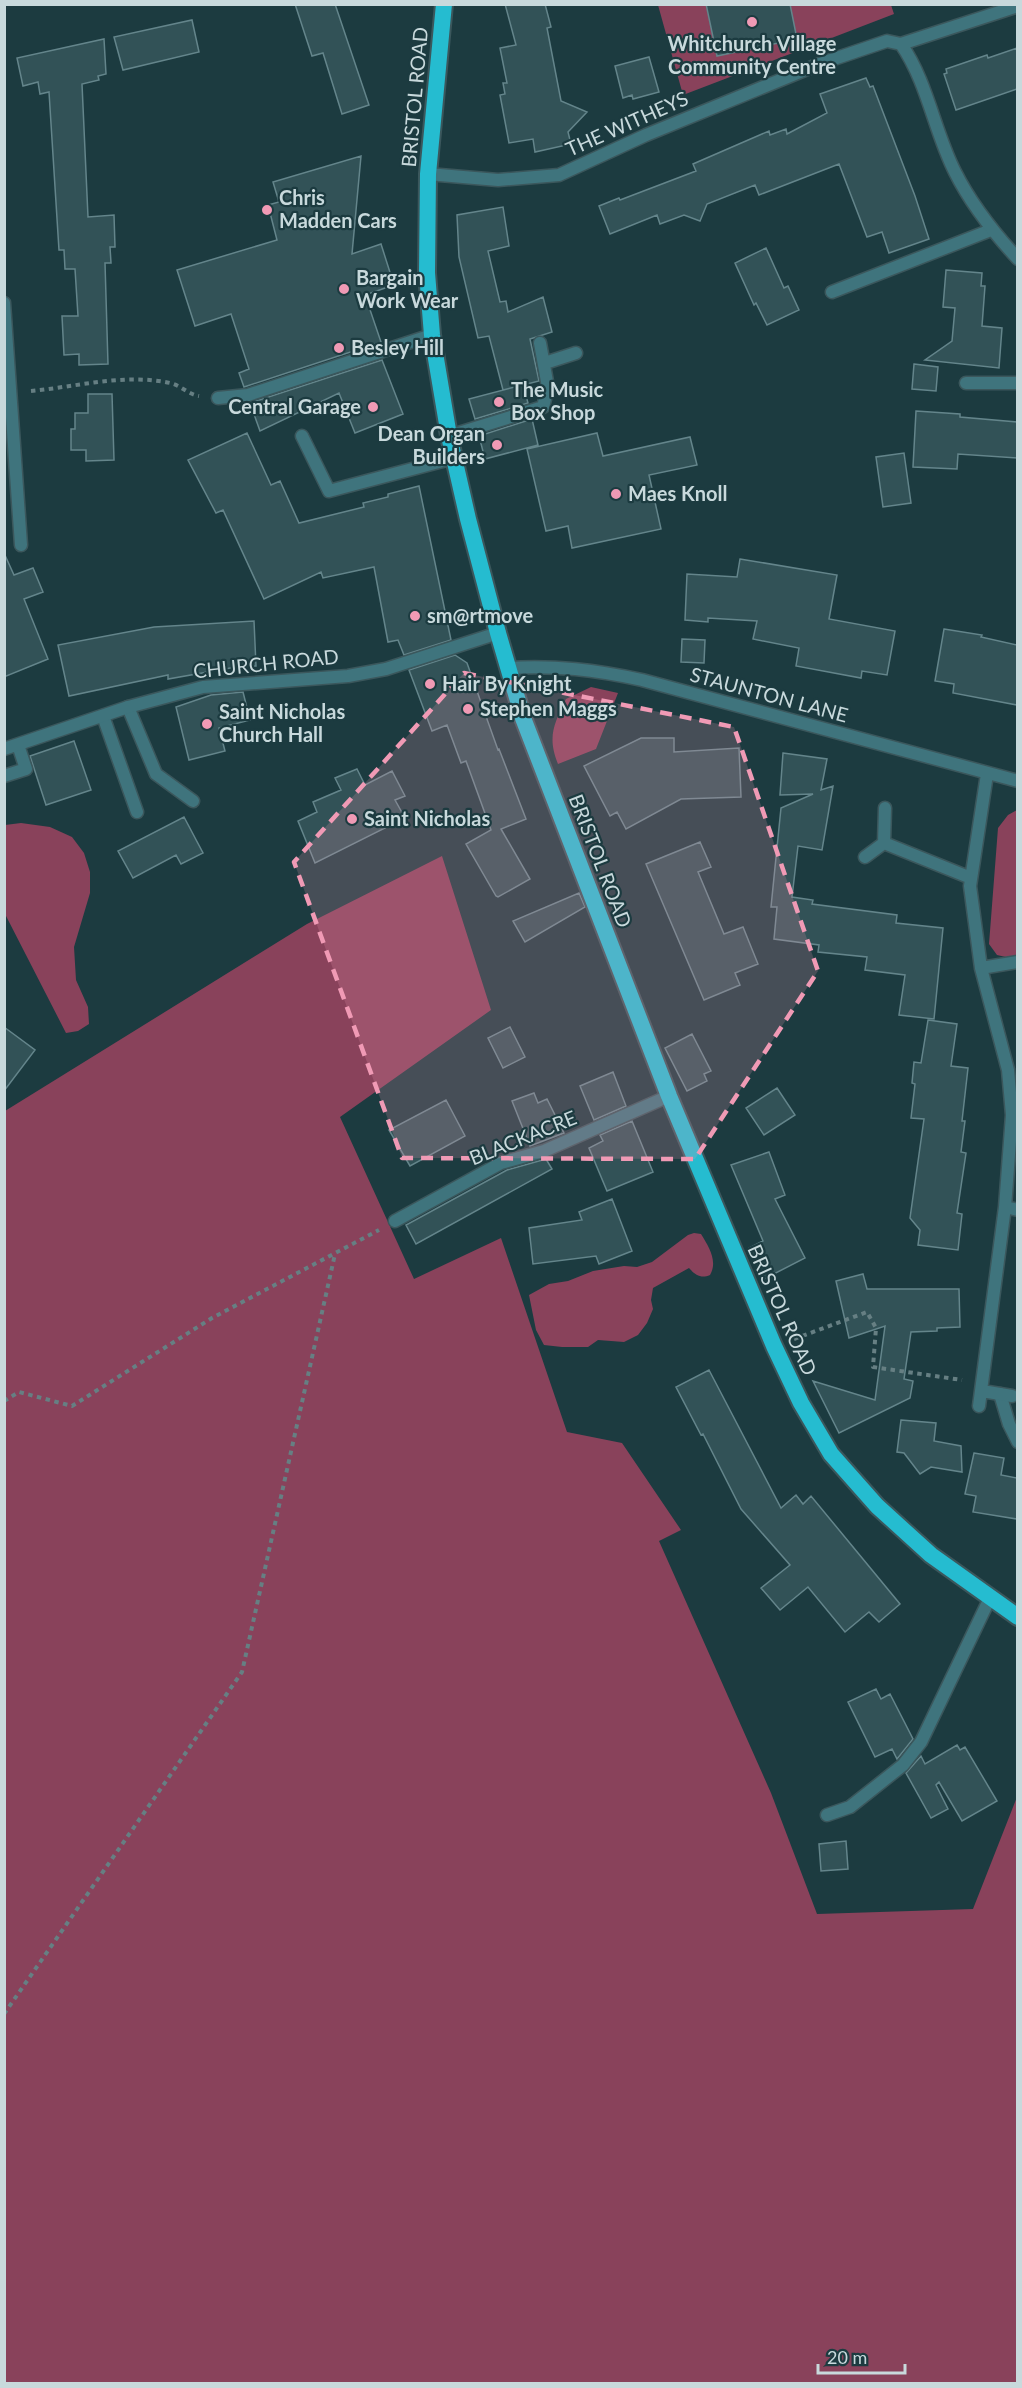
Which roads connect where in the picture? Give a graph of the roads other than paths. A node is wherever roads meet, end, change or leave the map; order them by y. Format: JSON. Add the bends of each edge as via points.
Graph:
{"nodes":[{"id":1,"x":444,"y":4,"type":"edge"},
{"id":2,"x":1017,"y":6,"type":"edge"},
{"id":3,"x":901,"y":44,"type":"junction"},
{"id":4,"x":428,"y":174,"type":"junction"},
{"id":5,"x":991,"y":230,"type":"junction"},
{"id":6,"x":1017,"y":259,"type":"edge"},
{"id":7,"x":832,"y":292,"type":"dead end"},
{"id":8,"x":4,"y":303,"type":"edge"},
{"id":9,"x":432,"y":335,"type":"junction"},
{"id":10,"x":540,"y":343,"type":"dead end"},
{"id":11,"x":576,"y":353,"type":"dead end"},
{"id":12,"x":545,"y":363,"type":"junction"},
{"id":13,"x":966,"y":383,"type":"dead end"},
{"id":14,"x":1017,"y":383,"type":"edge"},
{"id":15,"x":218,"y":398,"type":"road end"},
{"id":16,"x":302,"y":436,"type":"dead end"},
{"id":17,"x":449,"y":436,"type":"junction"},
{"id":18,"x":454,"y":458,"type":"junction"},
{"id":19,"x":21,"y":544,"type":"dead end"},
{"id":20,"x":498,"y":633,"type":"junction"},
{"id":21,"x":508,"y":668,"type":"junction"},
{"id":22,"x":128,"y":707,"type":"junction"},
{"id":23,"x":103,"y":716,"type":"junction"},
{"id":24,"x":18,"y":744,"type":"junction"},
{"id":25,"x":4,"y":749,"type":"edge"},
{"id":26,"x":151,"y":763,"type":"junction"},
{"id":27,"x":138,"y":768,"type":"dead end"},
{"id":28,"x":987,"y":774,"type":"junction"},
{"id":29,"x":4,"y":776,"type":"edge"},
{"id":30,"x":1017,"y":781,"type":"edge"},
{"id":31,"x":193,"y":801,"type":"dead end"},
{"id":32,"x":885,"y":808,"type":"dead end"},
{"id":33,"x":137,"y":812,"type":"dead end"},
{"id":34,"x":884,"y":843,"type":"junction"},
{"id":35,"x":865,"y":857,"type":"dead end"},
{"id":36,"x":971,"y":878,"type":"junction"},
{"id":37,"x":1017,"y":962,"type":"edge"},
{"id":38,"x":981,"y":968,"type":"junction"},
{"id":39,"x":669,"y":1096,"type":"junction"},
{"id":40,"x":1005,"y":1207,"type":"junction"},
{"id":41,"x":1017,"y":1210,"type":"edge"},
{"id":42,"x":395,"y":1221,"type":"road end"},
{"id":43,"x":982,"y":1391,"type":"junction"},
{"id":44,"x":979,"y":1406,"type":"dead end"},
{"id":45,"x":1017,"y":1442,"type":"edge"},
{"id":46,"x":990,"y":1598,"type":"junction"},
{"id":47,"x":1017,"y":1617,"type":"edge"},
{"id":48,"x":827,"y":1815,"type":"dead end"}],
"edges":[{"from":1,"to":4,"type":"highway","name":"BRISTOL ROAD"},
{"from":2,"to":3,"type":"street","name":"THE WITHEYS"},
{"from":3,"to":4,"type":"street","name":"THE WITHEYS","via":[[887,41],[822,63],[559,175],[498,180]]},
{"from":3,"to":5,"type":"street","via":[[914,62],[955,172]]},
{"from":4,"to":9,"type":"highway","name":"BRISTOL ROAD","via":[[427,273]]},
{"from":5,"to":6,"type":"street"},
{"from":5,"to":7,"type":"street"},
{"from":8,"to":19,"type":"street"},
{"from":9,"to":15,"type":"street","via":[[248,395]]},
{"from":9,"to":17,"type":"highway","name":"BRISTOL ROAD"},
{"from":10,"to":12,"type":"street"},
{"from":11,"to":12,"type":"street"},
{"from":12,"to":17,"type":"street","via":[[548,387],[543,407]]},
{"from":13,"to":14,"type":"street"},
{"from":16,"to":18,"type":"street","via":[[329,491]]},
{"from":17,"to":18,"type":"highway","name":"BRISTOL ROAD"},
{"from":18,"to":20,"type":"highway","name":"BRISTOL ROAD"},
{"from":20,"to":21,"type":"highway","name":"BRISTOL ROAD"},
{"from":20,"to":22,"type":"street","name":"CHURCH ROAD","via":[[386,669],[348,676],[203,687]]},
{"from":21,"to":28,"type":"street","name":"STAUNTON LANE","via":[[595,669]]},
{"from":21,"to":39,"type":"highway","name":"BRISTOL ROAD","via":[[523,718]]},
{"from":22,"to":23,"type":"street","name":"CHURCH ROAD"},
{"from":22,"to":26,"type":"street"},
{"from":23,"to":24,"type":"street","name":"CHURCH ROAD"},
{"from":23,"to":33,"type":"street"},
{"from":24,"to":25,"type":"street","name":"CHURCH ROAD"},
{"from":24,"to":29,"type":"street","via":[[26,769]]},
{"from":26,"to":27,"type":"street"},
{"from":26,"to":31,"type":"street","via":[[156,774]]},
{"from":28,"to":30,"type":"street","name":"STAUNTON LANE"},
{"from":28,"to":36,"type":"street"},
{"from":32,"to":34,"type":"street"},
{"from":34,"to":35,"type":"street"},
{"from":34,"to":36,"type":"street"},
{"from":36,"to":38,"type":"street"},
{"from":37,"to":38,"type":"street"},
{"from":38,"to":40,"type":"street","via":[[1008,1070],[1012,1115]]},
{"from":39,"to":42,"type":"street","name":"BLACKACRE","via":[[544,1151],[501,1163]]},
{"from":39,"to":46,"type":"highway","name":"BRISTOL ROAD","via":[[774,1346],[816,1431],[877,1506],[931,1555]]},
{"from":40,"to":41,"type":"street"},
{"from":40,"to":43,"type":"street"},
{"from":43,"to":44,"type":"street"},
{"from":43,"to":45,"type":"street","via":[[1006,1395],[1009,1424]]},
{"from":46,"to":47,"type":"highway","name":"BRISTOL ROAD"},
{"from":46,"to":48,"type":"street","via":[[921,1742],[903,1765],[850,1808]]}]}
